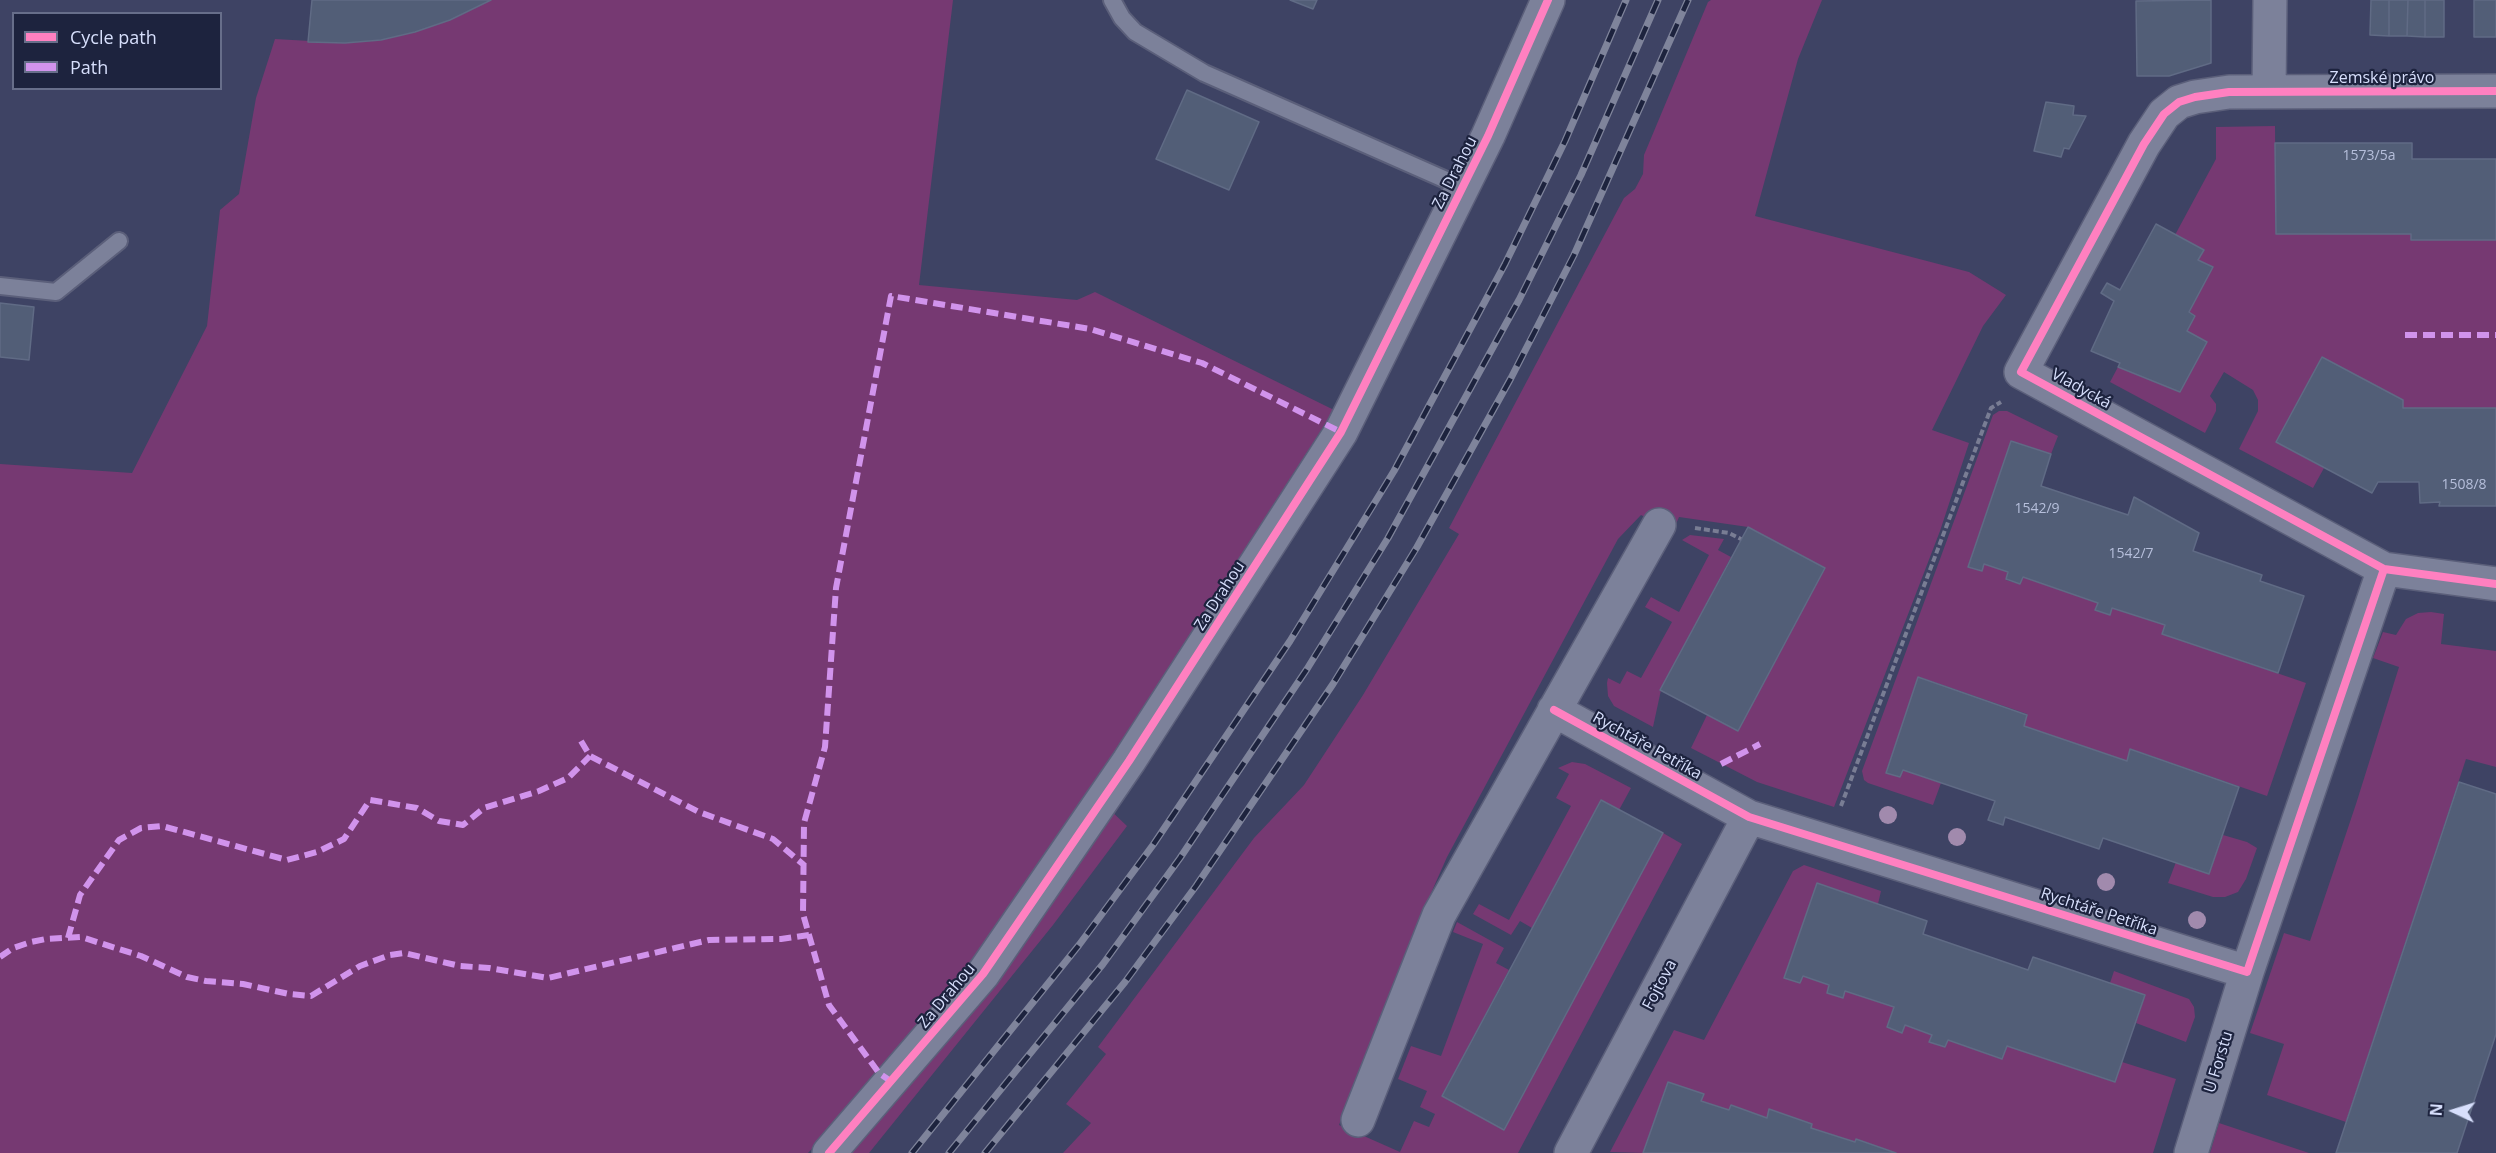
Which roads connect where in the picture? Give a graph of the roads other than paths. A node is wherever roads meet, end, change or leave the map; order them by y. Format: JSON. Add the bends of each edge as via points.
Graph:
{"nodes":[{"id":1,"x":1112,"y":0,"type":"edge"},
{"id":2,"x":1548,"y":0,"type":"edge"},
{"id":3,"x":2270,"y":0,"type":"edge"},
{"id":4,"x":2269,"y":91,"type":"junction"},
{"id":5,"x":2496,"y":91,"type":"edge"},
{"id":6,"x":1462,"y":187,"type":"junction"},
{"id":7,"x":118,"y":241,"type":"dead end"},
{"id":8,"x":0,"y":286,"type":"edge"},
{"id":9,"x":1659,"y":525,"type":"dead end"},
{"id":10,"x":2384,"y":569,"type":"junction"},
{"id":11,"x":2496,"y":584,"type":"edge"},
{"id":12,"x":1554,"y":710,"type":"junction"},
{"id":13,"x":1749,"y":817,"type":"junction"},
{"id":14,"x":2247,"y":972,"type":"junction"},
{"id":15,"x":1358,"y":1120,"type":"dead end"},
{"id":16,"x":829,"y":1153,"type":"edge"},
{"id":17,"x":1571,"y":1153,"type":"edge"},
{"id":18,"x":2191,"y":1153,"type":"edge"}],
"edges":[{"from":1,"to":6,"type":"lane","name":"Za Drahou","via":[[1135,32],[1204,73]]},
{"from":2,"to":6,"type":"street","name":"Za Drahou"},
{"from":3,"to":4,"type":"street"},
{"from":4,"to":5,"type":"street","name":"Zemské právo"},
{"from":4,"to":10,"type":"street","name":"Vladycká","via":[[2195,96],[2164,114],[2021,372]]},
{"from":6,"to":16,"type":"street","name":"Za Drahou","via":[[1341,432],[1129,761],[983,974]]},
{"from":7,"to":8,"type":"lane","via":[[56,292]]},
{"from":9,"to":12,"type":"street"},
{"from":10,"to":11,"type":"street","name":"Vladycká"},
{"from":10,"to":14,"type":"street"},
{"from":12,"to":13,"type":"street","name":"Rychtáře Petříka"},
{"from":12,"to":15,"type":"street","via":[[1439,915]]},
{"from":13,"to":14,"type":"street","name":"Rychtáře Petříka"},
{"from":13,"to":17,"type":"street","name":"Fojtova"},
{"from":14,"to":18,"type":"street","name":"U Forstu"}]}
